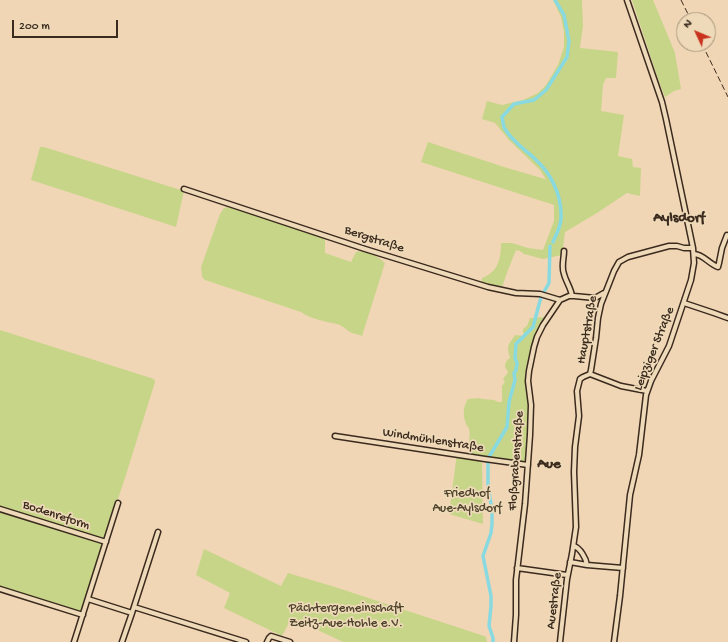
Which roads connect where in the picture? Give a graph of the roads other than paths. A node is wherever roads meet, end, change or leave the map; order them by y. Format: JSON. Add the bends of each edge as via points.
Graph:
{"nodes":[{"id":1,"x":627,"y":0,"type":"edge"},
{"id":2,"x":184,"y":189,"type":"dead end"},
{"id":3,"x":727,"y":235,"type":"dead end"},
{"id":4,"x":693,"y":248,"type":"junction"},
{"id":5,"x":564,"y":251,"type":"dead end"},
{"id":6,"x":694,"y":254,"type":"junction"},
{"id":7,"x":605,"y":293,"type":"junction"},
{"id":8,"x":572,"y":296,"type":"junction"},
{"id":9,"x":595,"y":298,"type":"junction"},
{"id":10,"x":560,"y":300,"type":"junction"},
{"id":11,"x":684,"y":302,"type":"junction"},
{"id":12,"x":601,"y":304,"type":"junction"},
{"id":13,"x":728,"y":318,"type":"edge"},
{"id":14,"x":590,"y":374,"type":"junction"},
{"id":15,"x":647,"y":391,"type":"junction"},
{"id":16,"x":335,"y":436,"type":"dead end"},
{"id":17,"x":528,"y":465,"type":"junction"},
{"id":18,"x":118,"y":503,"type":"dead end"},
{"id":19,"x":0,"y":508,"type":"edge"},
{"id":20,"x":158,"y":532,"type":"dead end"},
{"id":21,"x":106,"y":542,"type":"junction"},
{"id":22,"x":574,"y":546,"type":"junction"},
{"id":23,"x":570,"y":562,"type":"junction"},
{"id":24,"x":587,"y":565,"type":"junction"},
{"id":25,"x":517,"y":568,"type":"junction"},
{"id":26,"x":623,"y":568,"type":"junction"},
{"id":27,"x":567,"y":575,"type":"junction"},
{"id":28,"x":0,"y":589,"type":"edge"},
{"id":29,"x":88,"y":599,"type":"junction"},
{"id":30,"x":134,"y":607,"type":"junction"},
{"id":31,"x":132,"y":613,"type":"junction"},
{"id":32,"x":83,"y":615,"type":"junction"},
{"id":33,"x":74,"y":642,"type":"edge"},
{"id":34,"x":122,"y":642,"type":"edge"},
{"id":35,"x":246,"y":642,"type":"edge"},
{"id":36,"x":267,"y":642,"type":"edge"},
{"id":37,"x":290,"y":642,"type":"edge"},
{"id":38,"x":514,"y":642,"type":"edge"},
{"id":39,"x":560,"y":642,"type":"edge"},
{"id":40,"x":614,"y":642,"type":"edge"}],
"edges":[{"from":1,"to":4,"type":"street","name":"Leipziger Straße","via":[[664,112]]},
{"from":2,"to":10,"type":"street","name":"Bergstraße","via":[[488,287]]},
{"from":3,"to":6,"type":"street","via":[[718,266]]},
{"from":4,"to":6,"type":"street","name":"Leipziger Straße"},
{"from":4,"to":7,"type":"street","name":"Hauptstraße","via":[[669,246],[624,259],[616,267]]},
{"from":5,"to":8,"type":"street","via":[[563,272]]},
{"from":6,"to":11,"type":"street","name":"Leipziger Straße","via":[[691,280]]},
{"from":7,"to":9,"type":"street"},
{"from":7,"to":12,"type":"street","name":"Hauptstraße"},
{"from":8,"to":9,"type":"street"},
{"from":8,"to":10,"type":"street"},
{"from":9,"to":12,"type":"street"},
{"from":10,"to":17,"type":"street","name":"Floßgrabenstraße","via":[[539,333],[529,371],[531,410]]},
{"from":11,"to":13,"type":"street"},
{"from":11,"to":15,"type":"street","name":"Leipziger Straße","via":[[669,346]]},
{"from":12,"to":14,"type":"street","name":"Hauptstraße"},
{"from":14,"to":15,"type":"street","via":[[621,386]]},
{"from":14,"to":22,"type":"street","name":"Hauptstraße","via":[[581,378],[577,395],[579,419],[574,457]]},
{"from":15,"to":26,"type":"street","name":"Leipziger Straße","via":[[639,454],[630,495]]},
{"from":16,"to":17,"type":"street","name":"Windmühlenstraße"},
{"from":17,"to":25,"type":"street","name":"Floßgrabenstraße"},
{"from":18,"to":21,"type":"street"},
{"from":19,"to":21,"type":"street","name":"Bodenreform"},
{"from":20,"to":30,"type":"street"},
{"from":21,"to":29,"type":"street"},
{"from":22,"to":23,"type":"street","name":"Hauptstraße"},
{"from":22,"to":24,"type":"street","via":[[579,549]]},
{"from":23,"to":24,"type":"street"},
{"from":23,"to":27,"type":"street","name":"Auestraße"},
{"from":24,"to":26,"type":"street"},
{"from":25,"to":27,"type":"street"},
{"from":25,"to":38,"type":"street","name":"Floßgrabenstraße"},
{"from":26,"to":40,"type":"street","name":"Leipziger Straße"},
{"from":27,"to":39,"type":"street","name":"Auestraße"},
{"from":28,"to":32,"type":"street"},
{"from":29,"to":31,"type":"street"},
{"from":29,"to":32,"type":"street"},
{"from":30,"to":31,"type":"street"},
{"from":30,"to":35,"type":"street"},
{"from":31,"to":34,"type":"street"},
{"from":32,"to":33,"type":"street"},
{"from":36,"to":37,"type":"street","via":[[271,636]]}]}
